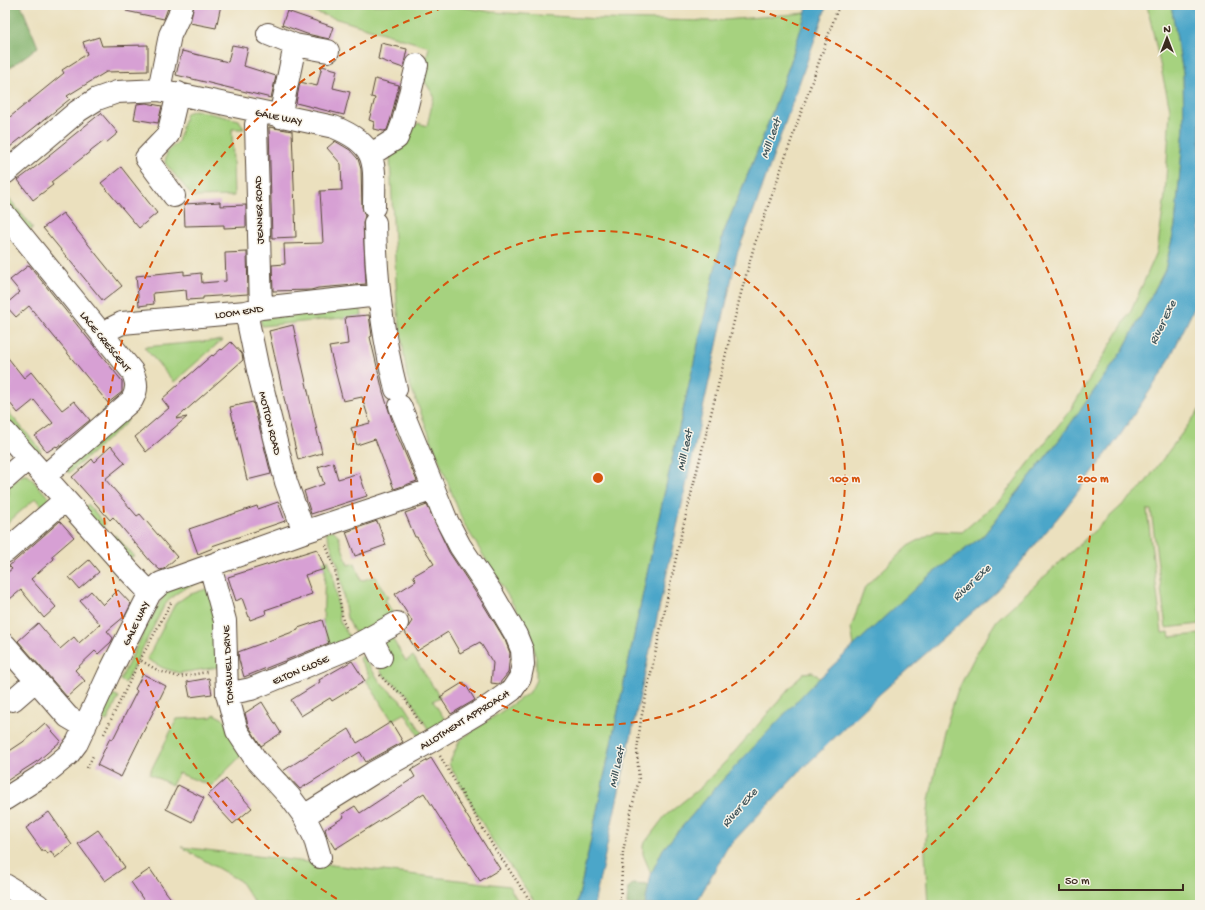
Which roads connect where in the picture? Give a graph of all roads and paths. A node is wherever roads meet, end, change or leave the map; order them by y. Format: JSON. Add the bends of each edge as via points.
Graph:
{"nodes":[{"id":1,"x":182,"y":5,"type":"edge"},
{"id":2,"x":840,"y":5,"type":"edge"},
{"id":3,"x":268,"y":34,"type":"dead end"},
{"id":4,"x":295,"y":45,"type":"junction"},
{"id":5,"x":328,"y":51,"type":"dead end"},
{"id":6,"x":418,"y":65,"type":"dead end"},
{"id":7,"x":168,"y":91,"type":"junction"},
{"id":8,"x":269,"y":115,"type":"junction"},
{"id":9,"x":370,"y":155,"type":"junction"},
{"id":10,"x":5,"y":173,"type":"edge"},
{"id":11,"x":174,"y":196,"type":"dead end"},
{"id":12,"x":5,"y":215,"type":"edge"},
{"id":13,"x":379,"y":295,"type":"junction"},
{"id":14,"x":254,"y":310,"type":"junction"},
{"id":15,"x":103,"y":337,"type":"junction"},
{"id":16,"x":5,"y":432,"type":"edge"},
{"id":17,"x":28,"y":458,"type":"junction"},
{"id":18,"x":45,"y":476,"type":"junction"},
{"id":19,"x":5,"y":479,"type":"edge"},
{"id":20,"x":434,"y":489,"type":"junction"},
{"id":21,"x":65,"y":500,"type":"junction"},
{"id":22,"x":304,"y":532,"type":"junction"},
{"id":23,"x":5,"y":552,"type":"edge"},
{"id":24,"x":210,"y":566,"type":"junction"},
{"id":25,"x":150,"y":593,"type":"junction"},
{"id":26,"x":173,"y":599,"type":"dead end"},
{"id":27,"x":397,"y":623,"type":"dead end"},
{"id":28,"x":371,"y":637,"type":"junction"},
{"id":29,"x":5,"y":645,"type":"edge"},
{"id":30,"x":381,"y":657,"type":"dead end"},
{"id":31,"x":140,"y":660,"type":"junction"},
{"id":32,"x":225,"y":669,"type":"junction"},
{"id":33,"x":36,"y":680,"type":"junction"},
{"id":34,"x":227,"y":694,"type":"junction"},
{"id":35,"x":13,"y":700,"type":"dead end"},
{"id":36,"x":94,"y":732,"type":"junction"},
{"id":37,"x":431,"y":742,"type":"junction"},
{"id":38,"x":96,"y":749,"type":"dead end"},
{"id":39,"x":87,"y":768,"type":"dead end"},
{"id":40,"x":5,"y":800,"type":"edge"},
{"id":41,"x":304,"y":816,"type":"junction"},
{"id":42,"x":320,"y":857,"type":"dead end"},
{"id":43,"x":5,"y":885,"type":"edge"},
{"id":44,"x":38,"y":905,"type":"edge"},
{"id":45,"x":533,"y":905,"type":"edge"},
{"id":46,"x":620,"y":905,"type":"edge"}],
"edges":[{"from":1,"to":7,"type":"street","via":[[180,16],[170,35]]},
{"from":2,"to":46,"type":"path","via":[[755,243],[685,520],[641,719],[637,751],[639,780],[623,852]]},
{"from":3,"to":4,"type":"street"},
{"from":4,"to":5,"type":"street"},
{"from":4,"to":8,"type":"street","name":"JENNER ROAD"},
{"from":6,"to":9,"type":"street","via":[[397,138]]},
{"from":7,"to":8,"type":"street","name":"GALE WAY"},
{"from":7,"to":10,"type":"street","name":"GALE WAY","via":[[117,92],[97,99],[78,111]]},
{"from":7,"to":11,"type":"street","via":[[168,135],[146,158]]},
{"from":8,"to":9,"type":"street","name":"GALE WAY","via":[[334,127],[353,135]]},
{"from":8,"to":14,"type":"street","name":"JENNER ROAD","via":[[256,125]]},
{"from":9,"to":13,"type":"street","name":"GALE WAY","via":[[374,167]]},
{"from":12,"to":15,"type":"street","name":"LACE CRESCENT"},
{"from":13,"to":14,"type":"street","name":"LOOM END"},
{"from":13,"to":20,"type":"street","name":"ALLOTMENT APPROACH","via":[[384,335],[398,398]]},
{"from":14,"to":15,"type":"street","name":"LOOM END","via":[[122,323]]},
{"from":14,"to":22,"type":"street","name":"MOTTON ROAD","via":[[258,370],[285,476]]},
{"from":15,"to":18,"type":"street","name":"LACE CRESCENT","via":[[132,371],[137,392],[132,400]]},
{"from":16,"to":17,"type":"street","name":"GALE WAY"},
{"from":17,"to":18,"type":"street","name":"GALE WAY"},
{"from":17,"to":19,"type":"street"},
{"from":18,"to":21,"type":"street","name":"GALE WAY"},
{"from":20,"to":22,"type":"street"},
{"from":20,"to":37,"type":"street","name":"ALLOTMENT APPROACH","via":[[460,546],[516,635],[522,650],[522,664],[520,678],[512,690]]},
{"from":21,"to":23,"type":"street"},
{"from":21,"to":25,"type":"street","name":"GALE WAY"},
{"from":22,"to":24,"type":"street"},
{"from":24,"to":25,"type":"street","via":[[161,583]]},
{"from":24,"to":32,"type":"street","name":"TOMSWELL DRIVE","via":[[225,621]]},
{"from":25,"to":36,"type":"street","name":"GALE WAY","via":[[109,674]]},
{"from":26,"to":31,"type":"path"},
{"from":27,"to":28,"type":"street","name":"ELTON CLOSE"},
{"from":28,"to":30,"type":"street"},
{"from":28,"to":34,"type":"street","name":"ELTON CLOSE","via":[[251,689]]},
{"from":29,"to":33,"type":"street"},
{"from":31,"to":32,"type":"path","via":[[159,671],[180,677]]},
{"from":31,"to":36,"type":"path"},
{"from":32,"to":34,"type":"street","name":"TOMSWELL DRIVE"},
{"from":33,"to":35,"type":"street"},
{"from":33,"to":36,"type":"street","via":[[68,717]]},
{"from":34,"to":41,"type":"street","name":"TOMSWELL DRIVE","via":[[237,731],[256,760]]},
{"from":36,"to":40,"type":"street","name":"GALE WAY","via":[[77,743],[68,755],[46,773]]},
{"from":37,"to":41,"type":"street","name":"ALLOTMENT APPROACH","via":[[373,773]]},
{"from":37,"to":45,"type":"path","via":[[493,846]]},
{"from":38,"to":39,"type":"path"},
{"from":41,"to":42,"type":"street","name":"TOMSWELL DRIVE","via":[[314,836]]},
{"from":43,"to":44,"type":"street"}]}
